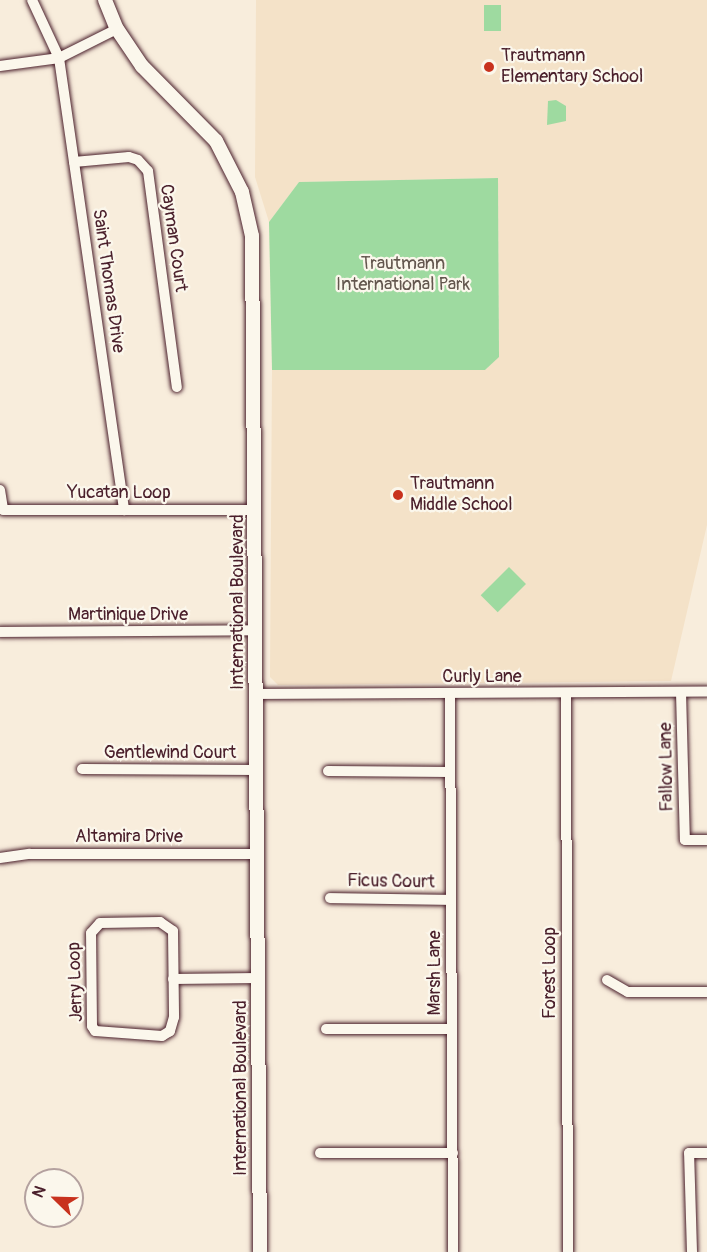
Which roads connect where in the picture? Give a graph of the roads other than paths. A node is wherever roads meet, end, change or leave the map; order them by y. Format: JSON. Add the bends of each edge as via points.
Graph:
{"nodes":[{"id":1,"x":32,"y":0,"type":"edge"},
{"id":2,"x":105,"y":0,"type":"edge"},
{"id":3,"x":117,"y":29,"type":"junction"},
{"id":4,"x":59,"y":58,"type":"junction"},
{"id":5,"x":0,"y":66,"type":"edge"},
{"id":6,"x":74,"y":162,"type":"junction"},
{"id":7,"x":177,"y":387,"type":"dead end"},
{"id":8,"x":0,"y":490,"type":"edge"},
{"id":9,"x":124,"y":510,"type":"junction"},
{"id":10,"x":256,"y":510,"type":"junction"},
{"id":11,"x":256,"y":630,"type":"junction"},
{"id":12,"x":0,"y":632,"type":"edge"},
{"id":13,"x":681,"y":692,"type":"junction"},
{"id":14,"x":707,"y":692,"type":"edge"},
{"id":15,"x":566,"y":693,"type":"junction"},
{"id":16,"x":256,"y":694,"type":"junction"},
{"id":17,"x":450,"y":694,"type":"junction"},
{"id":18,"x":82,"y":769,"type":"dead end"},
{"id":19,"x":257,"y":770,"type":"junction"},
{"id":20,"x":328,"y":771,"type":"dead end"},
{"id":21,"x":450,"y":772,"type":"junction"},
{"id":22,"x":707,"y":840,"type":"edge"},
{"id":23,"x":258,"y":854,"type":"junction"},
{"id":24,"x":0,"y":858,"type":"edge"},
{"id":25,"x":330,"y":898,"type":"dead end"},
{"id":26,"x":451,"y":900,"type":"junction"},
{"id":27,"x":258,"y":978,"type":"junction"},
{"id":28,"x":173,"y":979,"type":"junction"},
{"id":29,"x":607,"y":980,"type":"dead end"},
{"id":30,"x":707,"y":992,"type":"edge"},
{"id":31,"x":326,"y":1029,"type":"dead end"},
{"id":32,"x":452,"y":1029,"type":"junction"},
{"id":33,"x":320,"y":1153,"type":"dead end"},
{"id":34,"x":453,"y":1153,"type":"junction"},
{"id":35,"x":707,"y":1153,"type":"edge"},
{"id":36,"x":260,"y":1252,"type":"edge"},
{"id":37,"x":453,"y":1252,"type":"edge"},
{"id":38,"x":568,"y":1252,"type":"edge"},
{"id":39,"x":692,"y":1252,"type":"edge"}],
"edges":[{"from":1,"to":4,"type":"street","name":"Saint Thomas Drive"},
{"from":2,"to":3,"type":"main road","name":"International Boulevard"},
{"from":3,"to":4,"type":"street"},
{"from":3,"to":10,"type":"main road","name":"International Boulevard","via":[[142,66],[216,141],[233,169],[249,212]]},
{"from":4,"to":5,"type":"street"},
{"from":4,"to":6,"type":"street","name":"Saint Thomas Drive"},
{"from":6,"to":7,"type":"street","name":"Cayman Court","via":[[129,157],[148,171]]},
{"from":6,"to":9,"type":"street","name":"Saint Thomas Drive"},
{"from":8,"to":9,"type":"street","name":"Yucatan Loop","via":[[3,510]]},
{"from":9,"to":10,"type":"street","name":"Yucatan Loop"},
{"from":10,"to":11,"type":"main road","name":"International Boulevard"},
{"from":11,"to":12,"type":"street","name":"Martinique Drive"},
{"from":11,"to":16,"type":"main road","name":"International Boulevard"},
{"from":13,"to":14,"type":"street","name":"Curly Lane"},
{"from":13,"to":15,"type":"street","name":"Curly Lane"},
{"from":13,"to":22,"type":"street","name":"Fallow Lane","via":[[685,840]]},
{"from":15,"to":17,"type":"street","name":"Curly Lane"},
{"from":15,"to":38,"type":"street","name":"Forest Loop"},
{"from":16,"to":17,"type":"street","name":"Curly Lane"},
{"from":16,"to":19,"type":"main road","name":"International Boulevard"},
{"from":17,"to":21,"type":"street","name":"Marsh Lane"},
{"from":18,"to":19,"type":"street","name":"Gentlewind Court"},
{"from":19,"to":23,"type":"main road","name":"International Boulevard"},
{"from":20,"to":21,"type":"street"},
{"from":21,"to":26,"type":"street","name":"Marsh Lane"},
{"from":23,"to":24,"type":"street","name":"Altamira Drive","via":[[30,854]]},
{"from":23,"to":27,"type":"main road","name":"International Boulevard"},
{"from":25,"to":26,"type":"street","name":"Ficus Court"},
{"from":26,"to":32,"type":"street","name":"Marsh Lane"},
{"from":27,"to":28,"type":"street"},
{"from":27,"to":36,"type":"main road","name":"International Boulevard"},
{"from":28,"to":28,"type":"street","name":"Jerry Loop","via":[[173,931],[168,925],[100,923],[91,933],[95,1031],[162,1036],[170,1031],[174,1017]]},
{"from":29,"to":30,"type":"street","via":[[628,992]]},
{"from":31,"to":32,"type":"street"},
{"from":32,"to":34,"type":"street","name":"Marsh Lane"},
{"from":33,"to":34,"type":"street"},
{"from":34,"to":37,"type":"street","name":"Marsh Lane"},
{"from":35,"to":39,"type":"street","via":[[689,1153]]}]}
